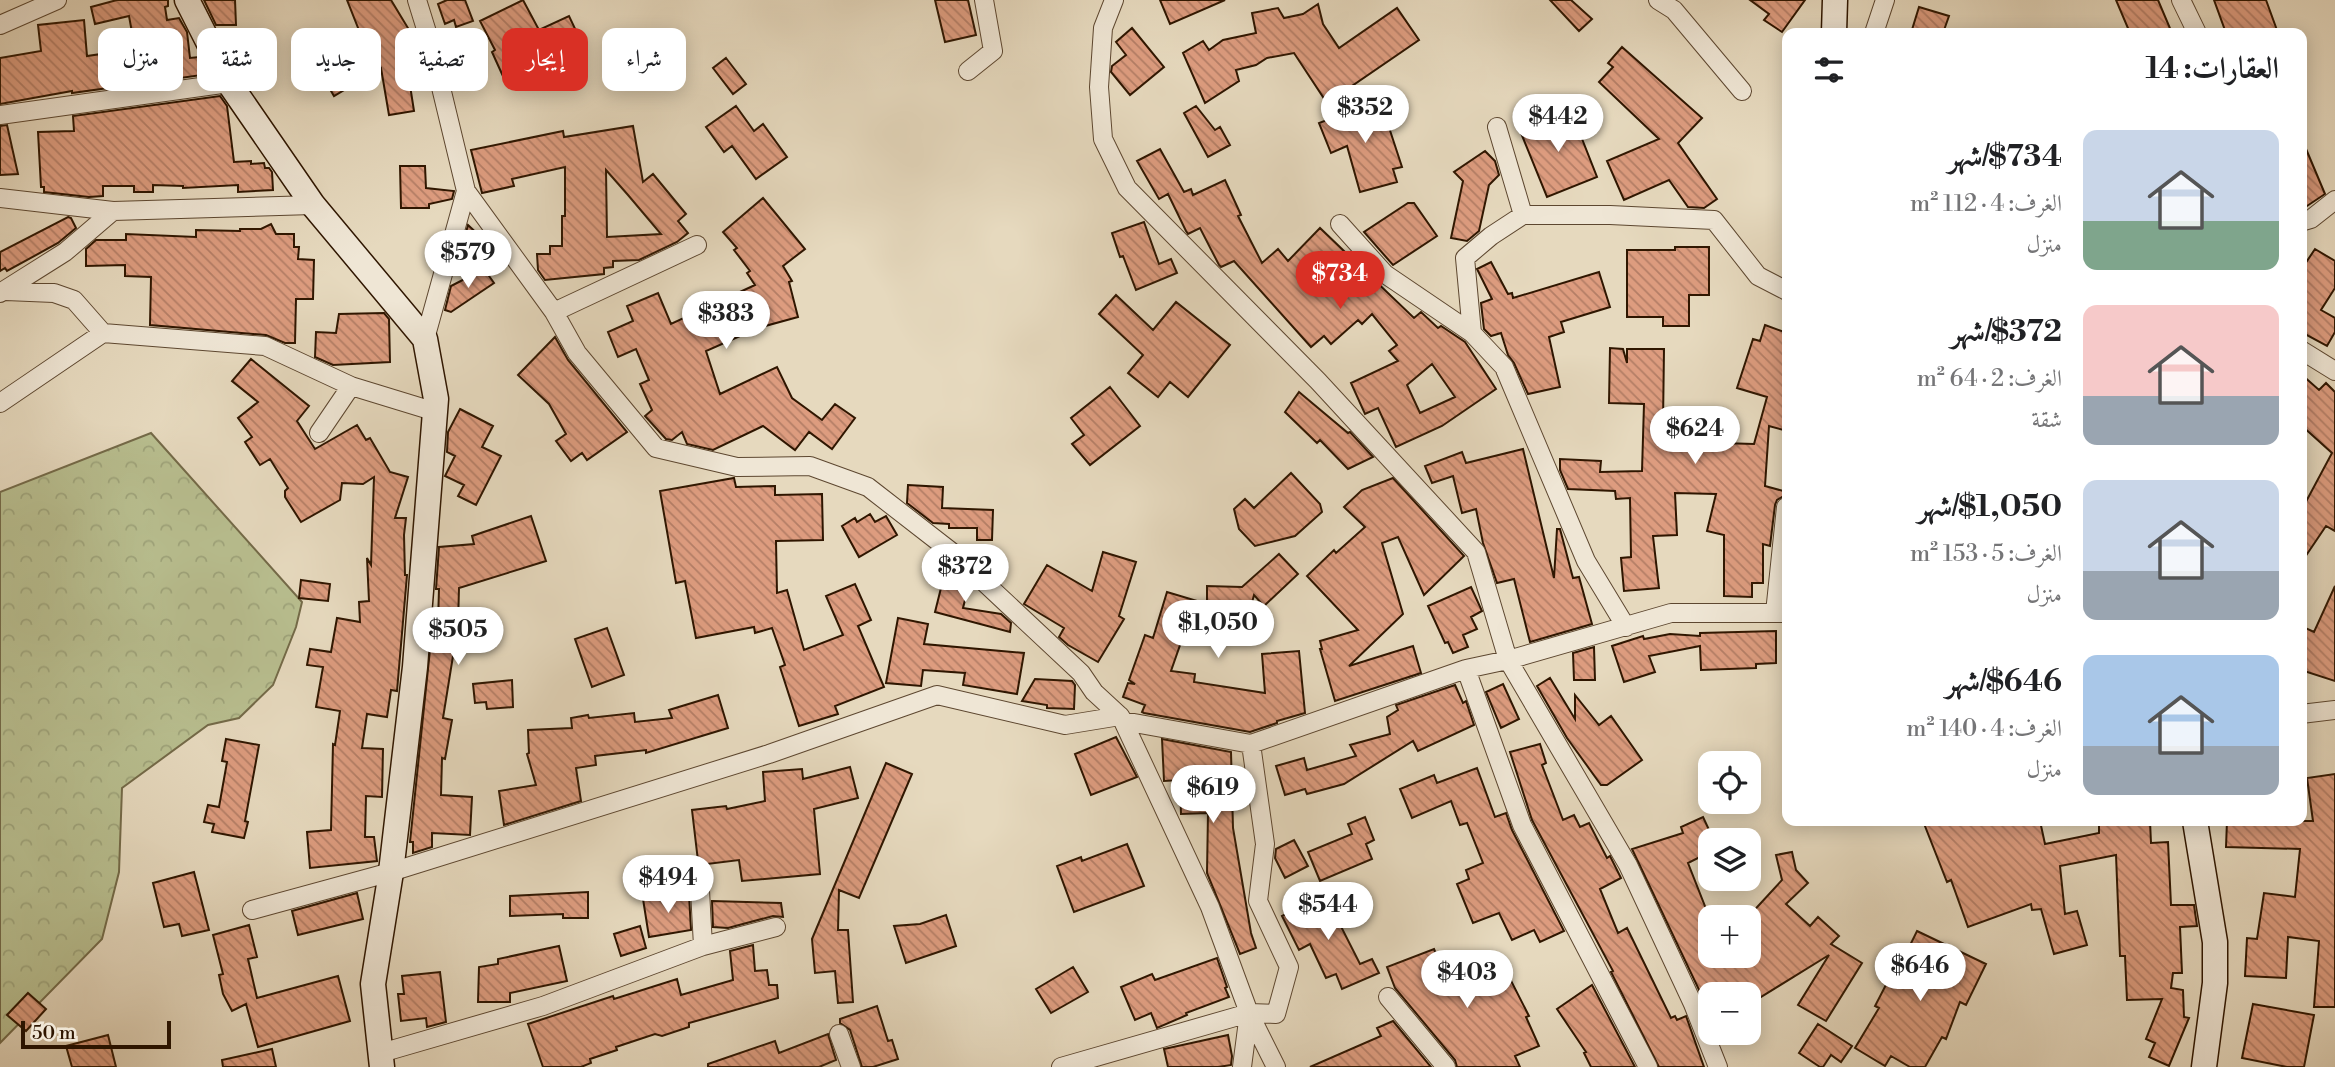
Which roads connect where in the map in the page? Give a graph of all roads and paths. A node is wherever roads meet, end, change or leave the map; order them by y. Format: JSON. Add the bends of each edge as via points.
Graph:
{"nodes":[{"id":1,"x":57,"y":0,"type":"edge"},
{"id":2,"x":187,"y":0,"type":"edge"},
{"id":3,"x":417,"y":0,"type":"edge"},
{"id":4,"x":984,"y":0,"type":"edge"},
{"id":5,"x":1114,"y":0,"type":"edge"},
{"id":6,"x":1658,"y":0,"type":"edge"},
{"id":7,"x":1835,"y":0,"type":"edge"},
{"id":8,"x":1885,"y":0,"type":"edge"},
{"id":9,"x":2181,"y":0,"type":"edge"},
{"id":10,"x":0,"y":25,"type":"edge"},
{"id":11,"x":201,"y":28,"type":"edge"},
{"id":12,"x":1834,"y":28,"type":"edge"},
{"id":13,"x":1876,"y":28,"type":"edge"},
{"id":14,"x":2195,"y":28,"type":"edge"},
{"id":15,"x":968,"y":71,"type":"dead end"},
{"id":16,"x":197,"y":87,"type":"edge"},
{"id":17,"x":235,"y":91,"type":"edge"},
{"id":18,"x":1742,"y":92,"type":"dead end"},
{"id":19,"x":0,"y":115,"type":"edge"},
{"id":20,"x":1497,"y":127,"type":"dead end"},
{"id":21,"x":467,"y":191,"type":"junction"},
{"id":22,"x":0,"y":198,"type":"edge"},
{"id":23,"x":2335,"y":200,"type":"edge"},
{"id":24,"x":313,"y":205,"type":"junction"},
{"id":25,"x":113,"y":211,"type":"junction"},
{"id":26,"x":1523,"y":215,"type":"junction"},
{"id":27,"x":2307,"y":220,"type":"edge"},
{"id":28,"x":1340,"y":223,"type":"dead end"},
{"id":29,"x":697,"y":244,"type":"dead end"},
{"id":30,"x":1782,"y":288,"type":"edge"},
{"id":31,"x":3,"y":292,"type":"edge"},
{"id":32,"x":554,"y":312,"type":"junction"},
{"id":33,"x":103,"y":333,"type":"junction"},
{"id":34,"x":1472,"y":333,"type":"junction"},
{"id":35,"x":425,"y":339,"type":"junction"},
{"id":36,"x":2307,"y":354,"type":"edge"},
{"id":37,"x":2335,"y":371,"type":"edge"},
{"id":38,"x":351,"y":386,"type":"junction"},
{"id":39,"x":0,"y":403,"type":"edge"},
{"id":40,"x":436,"y":412,"type":"junction"},
{"id":41,"x":319,"y":433,"type":"dead end"},
{"id":42,"x":1782,"y":592,"type":"edge"},
{"id":43,"x":1781,"y":613,"type":"edge"},
{"id":44,"x":1626,"y":626,"type":"junction"},
{"id":45,"x":1508,"y":660,"type":"junction"},
{"id":46,"x":1466,"y":669,"type":"junction"},
{"id":47,"x":2335,"y":710,"type":"edge"},
{"id":48,"x":2307,"y":713,"type":"edge"},
{"id":49,"x":1121,"y":718,"type":"junction"},
{"id":50,"x":1251,"y":744,"type":"junction"},
{"id":51,"x":2196,"y":826,"type":"edge"},
{"id":52,"x":391,"y":872,"type":"junction"},
{"id":53,"x":699,"y":872,"type":"dead end"},
{"id":54,"x":252,"y":910,"type":"dead end"},
{"id":55,"x":776,"y":927,"type":"dead end"},
{"id":56,"x":703,"y":946,"type":"junction"},
{"id":57,"x":1388,"y":997,"type":"dead end"},
{"id":58,"x":1249,"y":1013,"type":"junction"},
{"id":59,"x":839,"y":1034,"type":"dead end"},
{"id":60,"x":381,"y":1060,"type":"edge"},
{"id":61,"x":851,"y":1067,"type":"edge"},
{"id":62,"x":1061,"y":1067,"type":"edge"},
{"id":63,"x":1242,"y":1067,"type":"edge"},
{"id":64,"x":1276,"y":1067,"type":"edge"},
{"id":65,"x":1446,"y":1067,"type":"edge"},
{"id":66,"x":1648,"y":1067,"type":"edge"},
{"id":67,"x":1718,"y":1067,"type":"edge"},
{"id":68,"x":2204,"y":1067,"type":"edge"}],
"edges":[{"from":1,"to":10,"type":"street"},
{"from":2,"to":11,"type":"street"},
{"from":3,"to":21,"type":"street"},
{"from":4,"to":15,"type":"street","via":[[993,51]]},
{"from":5,"to":45,"type":"street","via":[[1103,28],[1099,88],[1103,139],[1127,188],[1327,390],[1476,552]]},
{"from":6,"to":18,"type":"street","via":[[1674,10]]},
{"from":7,"to":12,"type":"street"},
{"from":8,"to":13,"type":"street"},
{"from":9,"to":14,"type":"street"},
{"from":16,"to":19,"type":"street"},
{"from":17,"to":24,"type":"street"},
{"from":20,"to":26,"type":"street"},
{"from":21,"to":32,"type":"street"},
{"from":21,"to":35,"type":"street"},
{"from":22,"to":25,"type":"street"},
{"from":23,"to":27,"type":"street"},
{"from":24,"to":25,"type":"street"},
{"from":24,"to":35,"type":"street"},
{"from":25,"to":31,"type":"street","via":[[65,252]]},
{"from":26,"to":30,"type":"street","via":[[1714,220],[1758,276]]},
{"from":26,"to":34,"type":"street","via":[[1465,258]]},
{"from":28,"to":34,"type":"street","via":[[1385,274]]},
{"from":29,"to":32,"type":"street"},
{"from":31,"to":33,"type":"street","via":[[54,293],[74,300]]},
{"from":32,"to":49,"type":"street","via":[[577,353],[656,448],[737,467],[810,466],[868,487],[953,553]]},
{"from":33,"to":38,"type":"street","via":[[265,346]]},
{"from":33,"to":39,"type":"street"},
{"from":34,"to":44,"type":"street","via":[[1504,367],[1586,561]]},
{"from":35,"to":40,"type":"street"},
{"from":36,"to":37,"type":"street"},
{"from":38,"to":40,"type":"street"},
{"from":38,"to":41,"type":"street"},
{"from":40,"to":52,"type":"street","via":[[415,667]]},
{"from":42,"to":43,"type":"street"},
{"from":43,"to":44,"type":"street","via":[[1671,612]]},
{"from":44,"to":45,"type":"street"},
{"from":45,"to":46,"type":"street"},
{"from":45,"to":67,"type":"street","via":[[1628,865]]},
{"from":46,"to":50,"type":"street"},
{"from":46,"to":66,"type":"street","via":[[1522,825]]},
{"from":47,"to":48,"type":"street"},
{"from":49,"to":50,"type":"street"},
{"from":49,"to":52,"type":"street","via":[[1066,725],[937,695],[769,754]]},
{"from":49,"to":58,"type":"street","via":[[1210,907]]},
{"from":50,"to":58,"type":"street","via":[[1265,844],[1258,901],[1289,967],[1276,1014]]},
{"from":51,"to":68,"type":"street","via":[[2215,942],[2215,983]]},
{"from":52,"to":54,"type":"street"},
{"from":52,"to":60,"type":"street","via":[[373,984]]},
{"from":53,"to":56,"type":"street"},
{"from":55,"to":56,"type":"street"},
{"from":56,"to":60,"type":"street"},
{"from":57,"to":65,"type":"street"},
{"from":58,"to":62,"type":"street"},
{"from":58,"to":63,"type":"street"},
{"from":58,"to":64,"type":"street"},
{"from":59,"to":61,"type":"street"}]}
